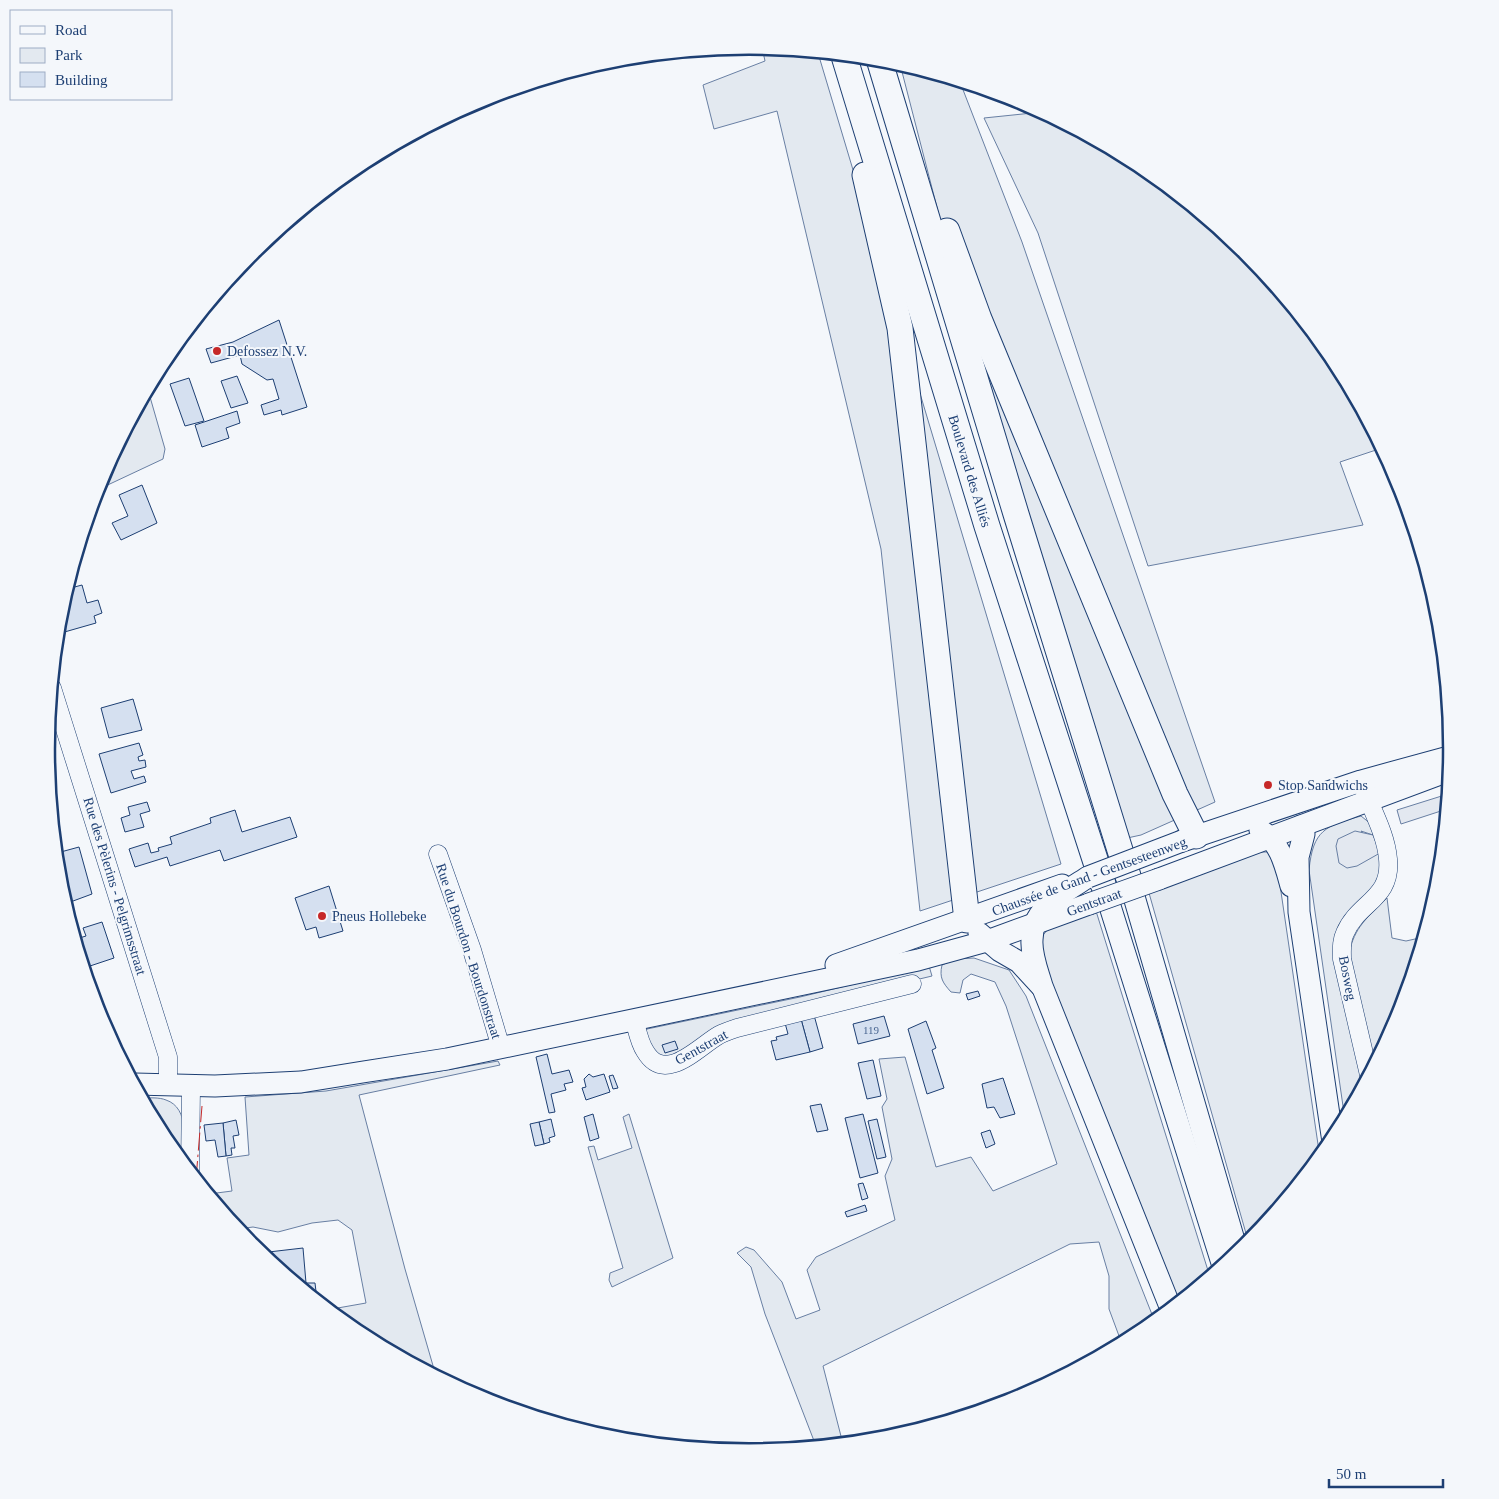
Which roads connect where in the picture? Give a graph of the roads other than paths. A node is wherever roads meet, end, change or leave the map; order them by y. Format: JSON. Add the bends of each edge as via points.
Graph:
{"nodes":[{"id":1,"x":846,"y":62,"type":"edge"},
{"id":2,"x":882,"y":67,"type":"edge"},
{"id":3,"x":863,"y":115,"type":"junction"},
{"id":4,"x":900,"y":129,"type":"junction"},
{"id":5,"x":56,"y":702,"type":"edge"},
{"id":6,"x":1444,"y":759,"type":"edge"},
{"id":7,"x":1444,"y":772,"type":"edge"},
{"id":8,"x":1364,"y":791,"type":"junction"},
{"id":9,"x":1238,"y":824,"type":"junction"},
{"id":10,"x":1301,"y":826,"type":"junction"},
{"id":11,"x":1270,"y":836,"type":"junction"},
{"id":12,"x":1188,"y":850,"type":"junction"},
{"id":13,"x":438,"y":854,"type":"dead end"},
{"id":14,"x":1128,"y":876,"type":"joint"},
{"id":15,"x":1096,"y":880,"type":"junction"},
{"id":16,"x":1043,"y":909,"type":"junction"},
{"id":17,"x":1299,"y":912,"type":"junction"},
{"id":18,"x":967,"y":920,"type":"junction"},
{"id":19,"x":987,"y":941,"type":"junction"},
{"id":20,"x":912,"y":984,"type":"dead end"},
{"id":21,"x":1042,"y":986,"type":"junction"},
{"id":22,"x":726,"y":999,"type":"junction"},
{"id":23,"x":634,"y":1019,"type":"junction"},
{"id":24,"x":501,"y":1048,"type":"junction"},
{"id":25,"x":1367,"y":1066,"type":"edge"},
{"id":26,"x":141,"y":1084,"type":"edge"},
{"id":27,"x":168,"y":1086,"type":"junction"},
{"id":28,"x":191,"y":1086,"type":"junction"},
{"id":29,"x":1331,"y":1129,"type":"edge"},
{"id":30,"x":190,"y":1160,"type":"edge"},
{"id":31,"x":1236,"y":1246,"type":"edge"},
{"id":32,"x":1221,"y":1259,"type":"edge"},
{"id":33,"x":1168,"y":1303,"type":"edge"}],
"edges":[{"from":1,"to":3,"type":"highway","name":"Boulevard des Alliés"},
{"from":2,"to":4,"type":"highway"},
{"from":3,"to":15,"type":"highway","name":"Boulevard des Alliés"},
{"from":3,"to":18,"type":"highway","via":[[865,174],[900,328]]},
{"from":4,"to":12,"type":"highway","via":[[940,211],[979,319],[1171,785]]},
{"from":4,"to":14,"type":"highway"},
{"from":5,"to":27,"type":"street","name":"Rue des Pèlerins - Pelgrimsstraat","via":[[168,1057]]},
{"from":6,"to":8,"type":"main road","name":"Chaussée de Gand - Gentsesteenweg"},
{"from":7,"to":8,"type":"main road","name":"Gentstraat"},
{"from":8,"to":9,"type":"main road","name":"Chaussée de Gand - Gentsesteenweg"},
{"from":8,"to":10,"type":"main road","name":"Gentstraat"},
{"from":8,"to":25,"type":"street","name":"Bosweg","via":[[1384,839],[1388,870],[1384,888],[1355,916],[1345,932],[1342,959]]},
{"from":9,"to":11,"type":"main road","via":[[1256,827]]},
{"from":9,"to":12,"type":"main road","name":"Chaussée de Gand - Gentsesteenweg"},
{"from":10,"to":11,"type":"main road","name":"Gentstraat"},
{"from":10,"to":17,"type":"main road","via":[[1304,834],[1298,857]]},
{"from":11,"to":12,"type":"main road","name":"Gentstraat"},
{"from":11,"to":17,"type":"main road","via":[[1282,855]]},
{"from":12,"to":15,"type":"main road","name":"Chaussée de Gand - Gentsesteenweg","bridge":true},
{"from":12,"to":16,"type":"main road","name":"Gentstraat","bridge":true,"via":[[1159,879]]},
{"from":13,"to":24,"type":"street","name":"Rue du Bourdon - Bourdonstraat","via":[[472,950]]},
{"from":14,"to":31,"type":"main road"},
{"from":15,"to":16,"type":"main road","name":"Chaussée de Gand - Gentsesteenweg"},
{"from":15,"to":32,"type":"main road"},
{"from":16,"to":18,"type":"main road","name":"Chaussée de Gand - Gentsesteenweg"},
{"from":16,"to":19,"type":"main road","name":"Gentstraat"},
{"from":16,"to":21,"type":"main road","via":[[1032,941]]},
{"from":17,"to":29,"type":"main road"},
{"from":18,"to":19,"type":"main road"},
{"from":18,"to":22,"type":"main road","name":"Chaussée de Gand - Gentsesteenweg"},
{"from":19,"to":21,"type":"main road","via":[[1018,962]]},
{"from":19,"to":22,"type":"main road","name":"Gentstraat","via":[[918,960]]},
{"from":20,"to":23,"type":"street","name":"Gentstraat","via":[[737,1028],[719,1035],[668,1066],[659,1064],[648,1055]]},
{"from":21,"to":33,"type":"main road"},
{"from":22,"to":23,"type":"main road"},
{"from":23,"to":24,"type":"main road"},
{"from":24,"to":28,"type":"main road","via":[[301,1082]]},
{"from":26,"to":27,"type":"main road"},
{"from":27,"to":28,"type":"main road"},
{"from":28,"to":30,"type":"street"}]}
